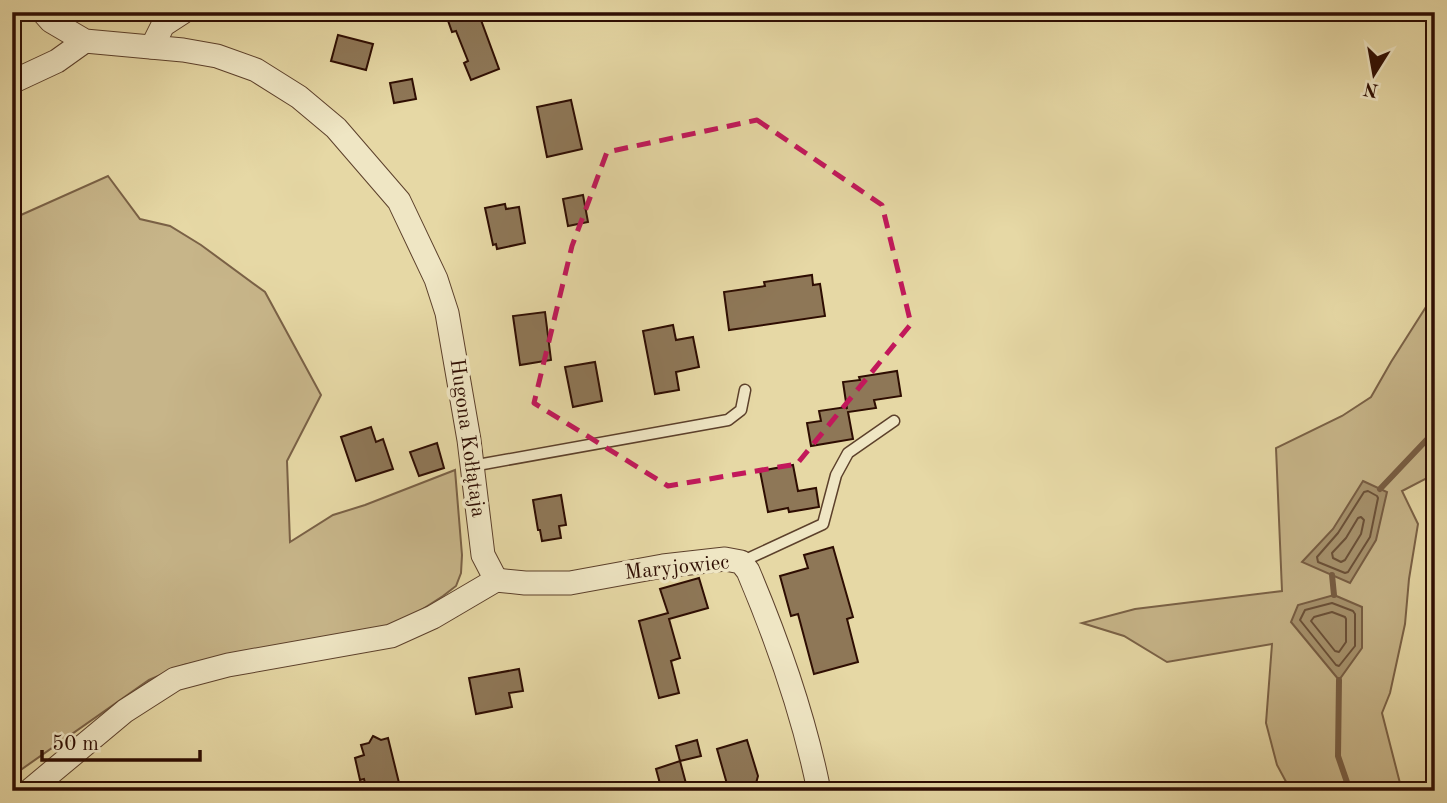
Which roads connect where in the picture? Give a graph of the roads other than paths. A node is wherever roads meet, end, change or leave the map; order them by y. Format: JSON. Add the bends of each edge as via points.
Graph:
{"nodes":[{"id":1,"x":43,"y":12,"type":"edge"},
{"id":2,"x":183,"y":12,"type":"edge"},
{"id":3,"x":85,"y":41,"type":"junction"},
{"id":4,"x":152,"y":47,"type":"junction"},
{"id":5,"x":12,"y":82,"type":"edge"},
{"id":6,"x":745,"y":390,"type":"dead end"},
{"id":7,"x":894,"y":421,"type":"dead end"},
{"id":8,"x":472,"y":466,"type":"junction"},
{"id":9,"x":741,"y":562,"type":"junction"},
{"id":10,"x":496,"y":580,"type":"junction"},
{"id":11,"x":29,"y":791,"type":"edge"},
{"id":12,"x":819,"y":791,"type":"edge"}],
"edges":[{"from":1,"to":3,"type":"street","name":"Hugona Kołłątaja"},
{"from":2,"to":4,"type":"street","via":[[163,25]]},
{"from":3,"to":4,"type":"street","name":"Hugona Kołłątaja"},
{"from":3,"to":5,"type":"street","via":[[57,61]]},
{"from":4,"to":8,"type":"street","name":"Hugona Kołłątaja","via":[[217,56],[256,70],[336,128],[399,201],[447,313]]},
{"from":6,"to":8,"type":"lane","via":[[741,410],[728,420]]},
{"from":7,"to":9,"type":"lane","via":[[848,453],[836,475],[823,524]]},
{"from":8,"to":10,"type":"street","name":"Hugona Kołłątaja","via":[[483,555]]},
{"from":9,"to":10,"type":"street","name":"Maryjowiec","via":[[725,559],[674,565],[570,583]]},
{"from":9,"to":12,"type":"street","name":"Maryjowiec","via":[[778,647],[811,748]]},
{"from":10,"to":11,"type":"street","via":[[391,636],[175,679],[125,711]]}]}
